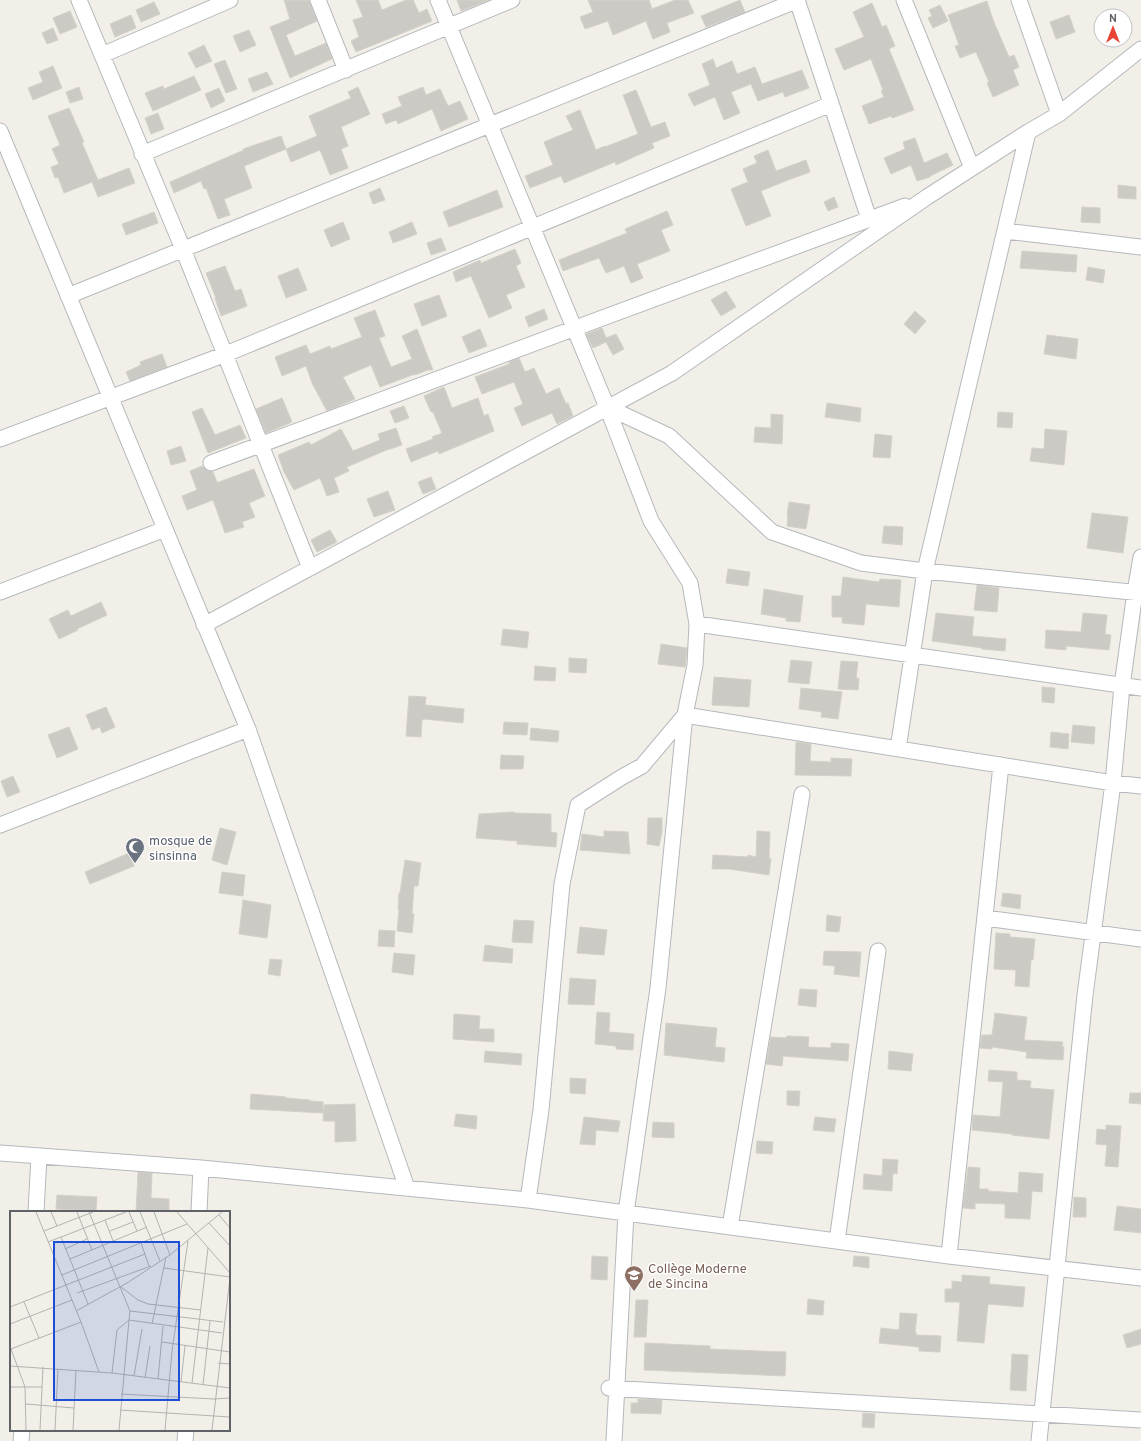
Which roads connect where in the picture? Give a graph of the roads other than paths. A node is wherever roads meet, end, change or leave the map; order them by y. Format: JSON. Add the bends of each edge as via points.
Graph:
{"nodes":[{"id":1,"x":79,"y":0,"type":"edge"},
{"id":2,"x":230,"y":0,"type":"edge"},
{"id":3,"x":318,"y":0,"type":"edge"},
{"id":4,"x":438,"y":0,"type":"edge"},
{"id":5,"x":512,"y":0,"type":"edge"},
{"id":6,"x":798,"y":0,"type":"edge"},
{"id":7,"x":904,"y":0,"type":"edge"},
{"id":8,"x":1019,"y":0,"type":"edge"},
{"id":9,"x":449,"y":27,"type":"junction"},
{"id":10,"x":1141,"y":49,"type":"edge"},
{"id":11,"x":102,"y":55,"type":"junction"},
{"id":12,"x":346,"y":70,"type":"junction"},
{"id":13,"x":831,"y":104,"type":"junction"},
{"id":14,"x":1059,"y":114,"type":"junction"},
{"id":15,"x":490,"y":125,"type":"junction"},
{"id":16,"x":0,"y":131,"type":"edge"},
{"id":17,"x":1028,"y":132,"type":"junction"},
{"id":18,"x":142,"y":154,"type":"junction"},
{"id":19,"x":972,"y":168,"type":"junction"},
{"id":20,"x":927,"y":198,"type":"junction"},
{"id":21,"x":869,"y":219,"type":"junction"},
{"id":22,"x":532,"y":228,"type":"junction"},
{"id":23,"x":1004,"y":231,"type":"junction"},
{"id":24,"x":1141,"y":247,"type":"edge"},
{"id":25,"x":183,"y":249,"type":"junction"},
{"id":26,"x":68,"y":296,"type":"junction"},
{"id":27,"x":574,"y":328,"type":"junction"},
{"id":28,"x":226,"y":354,"type":"junction"},
{"id":29,"x":111,"y":398,"type":"junction"},
{"id":30,"x":607,"y":407,"type":"junction"},
{"id":31,"x":0,"y":439,"type":"edge"},
{"id":32,"x":260,"y":444,"type":"junction"},
{"id":33,"x":211,"y":462,"type":"dead end"},
{"id":34,"x":165,"y":529,"type":"junction"},
{"id":35,"x":1141,"y":557,"type":"edge"},
{"id":36,"x":310,"y":568,"type":"junction"},
{"id":37,"x":925,"y":571,"type":"junction"},
{"id":38,"x":0,"y":592,"type":"edge"},
{"id":39,"x":1138,"y":593,"type":"edge"},
{"id":40,"x":697,"y":624,"type":"junction"},
{"id":41,"x":204,"y":625,"type":"junction"},
{"id":42,"x":913,"y":655,"type":"junction"},
{"id":43,"x":1122,"y":686,"type":"junction"},
{"id":44,"x":1141,"y":688,"type":"edge"},
{"id":45,"x":685,"y":715,"type":"junction"},
{"id":46,"x":248,"y":729,"type":"junction"},
{"id":47,"x":898,"y":749,"type":"junction"},
{"id":48,"x":1001,"y":765,"type":"junction"},
{"id":49,"x":1112,"y":783,"type":"junction"},
{"id":50,"x":1141,"y":786,"type":"edge"},
{"id":51,"x":802,"y":794,"type":"dead end"},
{"id":52,"x":0,"y":825,"type":"edge"},
{"id":53,"x":984,"y":918,"type":"junction"},
{"id":54,"x":1093,"y":932,"type":"junction"},
{"id":55,"x":1141,"y":939,"type":"edge"},
{"id":56,"x":878,"y":951,"type":"dead end"},
{"id":57,"x":0,"y":1153,"type":"edge"},
{"id":58,"x":39,"y":1156,"type":"junction"},
{"id":59,"x":201,"y":1168,"type":"junction"},
{"id":60,"x":407,"y":1188,"type":"junction"},
{"id":61,"x":528,"y":1200,"type":"junction"},
{"id":62,"x":36,"y":1211,"type":"edge"},
{"id":63,"x":199,"y":1211,"type":"edge"},
{"id":64,"x":626,"y":1213,"type":"junction"},
{"id":65,"x":730,"y":1227,"type":"junction"},
{"id":66,"x":837,"y":1241,"type":"junction"},
{"id":67,"x":949,"y":1256,"type":"junction"},
{"id":68,"x":1056,"y":1268,"type":"junction"},
{"id":69,"x":1141,"y":1278,"type":"edge"},
{"id":70,"x":613,"y":1388,"type":"junction"},
{"id":71,"x":1041,"y":1414,"type":"junction"},
{"id":72,"x":1141,"y":1420,"type":"edge"},
{"id":73,"x":22,"y":1431,"type":"edge"},
{"id":74,"x":186,"y":1431,"type":"edge"},
{"id":75,"x":21,"y":1441,"type":"edge"},
{"id":76,"x":185,"y":1441,"type":"edge"},
{"id":77,"x":614,"y":1441,"type":"edge"},
{"id":78,"x":1039,"y":1441,"type":"edge"}],
"edges":[{"from":1,"to":11,"type":"street"},
{"from":2,"to":11,"type":"street"},
{"from":3,"to":12,"type":"street"},
{"from":4,"to":9,"type":"street"},
{"from":5,"to":9,"type":"street"},
{"from":6,"to":13,"type":"street"},
{"from":6,"to":15,"type":"street"},
{"from":7,"to":19,"type":"street"},
{"from":8,"to":14,"type":"street"},
{"from":9,"to":12,"type":"street"},
{"from":9,"to":15,"type":"street"},
{"from":10,"to":14,"type":"street"},
{"from":11,"to":18,"type":"street"},
{"from":12,"to":18,"type":"street"},
{"from":13,"to":21,"type":"street"},
{"from":13,"to":22,"type":"street"},
{"from":14,"to":17,"type":"street"},
{"from":15,"to":22,"type":"street"},
{"from":15,"to":25,"type":"street"},
{"from":16,"to":26,"type":"street"},
{"from":17,"to":19,"type":"street"},
{"from":17,"to":23,"type":"street"},
{"from":18,"to":25,"type":"street"},
{"from":19,"to":20,"type":"street"},
{"from":20,"to":21,"type":"street"},
{"from":20,"to":30,"type":"street","via":[[672,372]]},
{"from":21,"to":27,"type":"street"},
{"from":22,"to":27,"type":"street"},
{"from":22,"to":28,"type":"street"},
{"from":23,"to":24,"type":"street"},
{"from":23,"to":37,"type":"street"},
{"from":25,"to":26,"type":"street"},
{"from":25,"to":28,"type":"street"},
{"from":26,"to":29,"type":"street"},
{"from":27,"to":30,"type":"street"},
{"from":27,"to":32,"type":"street"},
{"from":28,"to":29,"type":"street"},
{"from":28,"to":32,"type":"street"},
{"from":29,"to":31,"type":"street"},
{"from":29,"to":34,"type":"street"},
{"from":30,"to":36,"type":"street"},
{"from":30,"to":37,"type":"street","via":[[669,436],[772,532],[861,563]]},
{"from":30,"to":40,"type":"street","via":[[651,521],[690,583]]},
{"from":32,"to":33,"type":"street"},
{"from":32,"to":36,"type":"street"},
{"from":34,"to":38,"type":"street"},
{"from":34,"to":41,"type":"street"},
{"from":35,"to":39,"type":"street"},
{"from":36,"to":41,"type":"street"},
{"from":37,"to":39,"type":"street"},
{"from":37,"to":42,"type":"street"},
{"from":39,"to":43,"type":"street"},
{"from":40,"to":42,"type":"street"},
{"from":40,"to":45,"type":"street","via":[[696,665]]},
{"from":41,"to":46,"type":"street"},
{"from":42,"to":43,"type":"street"},
{"from":42,"to":47,"type":"street"},
{"from":43,"to":44,"type":"street"},
{"from":43,"to":49,"type":"street"},
{"from":45,"to":47,"type":"street"},
{"from":45,"to":61,"type":"street","via":[[642,766],[578,805],[562,884],[541,1110]]},
{"from":45,"to":64,"type":"street","via":[[658,988]]},
{"from":46,"to":52,"type":"street"},
{"from":46,"to":60,"type":"street"},
{"from":47,"to":48,"type":"street"},
{"from":48,"to":49,"type":"street"},
{"from":48,"to":53,"type":"street"},
{"from":49,"to":50,"type":"street"},
{"from":49,"to":54,"type":"street"},
{"from":51,"to":65,"type":"street"},
{"from":53,"to":54,"type":"street"},
{"from":53,"to":67,"type":"street"},
{"from":54,"to":55,"type":"street"},
{"from":54,"to":68,"type":"street"},
{"from":56,"to":66,"type":"street"},
{"from":57,"to":58,"type":"street"},
{"from":58,"to":59,"type":"street"},
{"from":58,"to":62,"type":"street"},
{"from":59,"to":60,"type":"street"},
{"from":59,"to":63,"type":"street"},
{"from":60,"to":61,"type":"street"},
{"from":61,"to":64,"type":"street"},
{"from":64,"to":65,"type":"street"},
{"from":64,"to":70,"type":"street"},
{"from":65,"to":66,"type":"street"},
{"from":66,"to":67,"type":"street"},
{"from":67,"to":68,"type":"street"},
{"from":68,"to":69,"type":"street"},
{"from":68,"to":71,"type":"street"},
{"from":70,"to":71,"type":"street"},
{"from":70,"to":77,"type":"street"},
{"from":71,"to":72,"type":"street"},
{"from":71,"to":78,"type":"street"},
{"from":73,"to":75,"type":"street"},
{"from":74,"to":76,"type":"street"}]}
